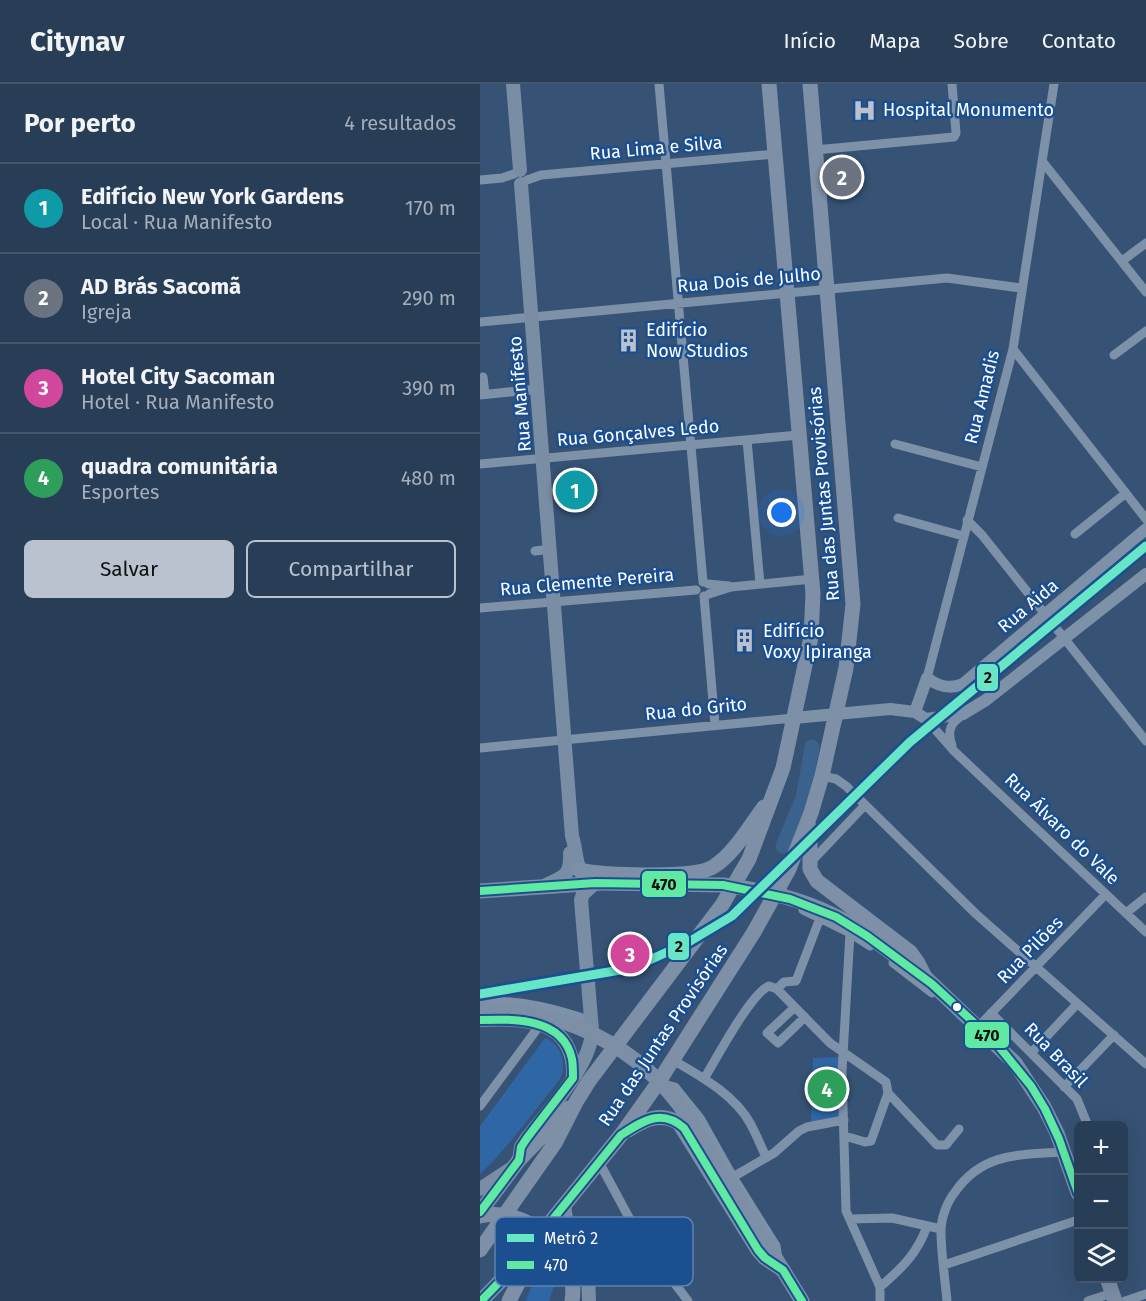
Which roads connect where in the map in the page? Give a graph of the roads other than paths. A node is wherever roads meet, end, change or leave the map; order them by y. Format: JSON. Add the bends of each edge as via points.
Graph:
{"nodes":[{"id":1,"x":513,"y":84,"type":"edge"},
{"id":2,"x":659,"y":84,"type":"edge"},
{"id":3,"x":769,"y":84,"type":"edge"},
{"id":4,"x":810,"y":84,"type":"edge"},
{"id":5,"x":952,"y":84,"type":"edge"},
{"id":6,"x":1054,"y":84,"type":"edge"},
{"id":7,"x":815,"y":150,"type":"junction"},
{"id":8,"x":775,"y":153,"type":"junction"},
{"id":9,"x":1042,"y":160,"type":"junction"},
{"id":10,"x":665,"y":164,"type":"junction"},
{"id":11,"x":521,"y":177,"type":"junction"},
{"id":12,"x":480,"y":180,"type":"edge"},
{"id":13,"x":1146,"y":243,"type":"edge"},
{"id":14,"x":1122,"y":261,"type":"junction"},
{"id":15,"x":1022,"y":288,"type":"junction"},
{"id":16,"x":822,"y":290,"type":"junction"},
{"id":17,"x":1146,"y":292,"type":"edge"},
{"id":18,"x":792,"y":293,"type":"junction"},
{"id":19,"x":678,"y":304,"type":"junction"},
{"id":20,"x":532,"y":317,"type":"junction"},
{"id":21,"x":480,"y":322,"type":"edge"},
{"id":22,"x":1146,"y":331,"type":"edge"},
{"id":23,"x":1013,"y":349,"type":"junction"},
{"id":24,"x":1114,"y":356,"type":"dead end"},
{"id":25,"x":483,"y":377,"type":"dead end"},
{"id":26,"x":538,"y":389,"type":"junction"},
{"id":27,"x":483,"y":394,"type":"edge"},
{"id":28,"x":799,"y":435,"type":"junction"},
{"id":29,"x":747,"y":440,"type":"junction"},
{"id":30,"x":691,"y":444,"type":"junction"},
{"id":31,"x":896,"y":444,"type":"dead end"},
{"id":32,"x":544,"y":458,"type":"junction"},
{"id":33,"x":480,"y":464,"type":"edge"},
{"id":34,"x":982,"y":467,"type":"junction"},
{"id":35,"x":1126,"y":493,"type":"junction"},
{"id":36,"x":898,"y":518,"type":"dead end"},
{"id":37,"x":1146,"y":519,"type":"edge"},
{"id":38,"x":967,"y":520,"type":"junction"},
{"id":39,"x":1146,"y":529,"type":"edge"},
{"id":40,"x":1075,"y":534,"type":"dead end"},
{"id":41,"x":963,"y":536,"type":"junction"},
{"id":42,"x":551,"y":549,"type":"junction"},
{"id":43,"x":535,"y":551,"type":"dead end"},
{"id":44,"x":1146,"y":574,"type":"edge"},
{"id":45,"x":812,"y":579,"type":"junction"},
{"id":46,"x":760,"y":584,"type":"junction"},
{"id":47,"x":704,"y":589,"type":"junction"},
{"id":48,"x":555,"y":601,"type":"junction"},
{"id":49,"x":480,"y":608,"type":"edge"},
{"id":50,"x":1046,"y":614,"type":"junction"},
{"id":51,"x":1064,"y":637,"type":"junction"},
{"id":52,"x":927,"y":678,"type":"junction"},
{"id":53,"x":915,"y":712,"type":"junction"},
{"id":54,"x":829,"y":714,"type":"junction"},
{"id":55,"x":963,"y":714,"type":"junction"},
{"id":56,"x":799,"y":717,"type":"junction"},
{"id":57,"x":926,"y":719,"type":"junction"},
{"id":58,"x":715,"y":725,"type":"junction"},
{"id":59,"x":566,"y":740,"type":"junction"},
{"id":60,"x":1146,"y":741,"type":"edge"},
{"id":61,"x":480,"y":748,"type":"edge"},
{"id":62,"x":954,"y":750,"type":"junction"},
{"id":63,"x":822,"y":776,"type":"junction"},
{"id":64,"x":776,"y":790,"type":"junction"},
{"id":65,"x":865,"y":805,"type":"junction"},
{"id":66,"x":811,"y":813,"type":"junction"},
{"id":67,"x":572,"y":836,"type":"junction"},
{"id":68,"x":810,"y":863,"type":"junction"},
{"id":69,"x":789,"y":869,"type":"junction"},
{"id":70,"x":579,"y":870,"type":"junction"},
{"id":71,"x":598,"y":883,"type":"junction"},
{"id":72,"x":546,"y":885,"type":"junction"},
{"id":73,"x":480,"y":891,"type":"edge"},
{"id":74,"x":1105,"y":895,"type":"junction"},
{"id":75,"x":1146,"y":897,"type":"edge"},
{"id":76,"x":1126,"y":913,"type":"junction"},
{"id":77,"x":820,"y":918,"type":"junction"},
{"id":78,"x":1146,"y":932,"type":"edge"},
{"id":79,"x":850,"y":933,"type":"junction"},
{"id":80,"x":1035,"y":968,"type":"junction"},
{"id":81,"x":925,"y":977,"type":"junction"},
{"id":82,"x":777,"y":989,"type":"junction"},
{"id":83,"x":480,"y":1001,"type":"edge"},
{"id":84,"x":1077,"y":1004,"type":"junction"},
{"id":85,"x":795,"y":1007,"type":"junction"},
{"id":86,"x":958,"y":1008,"type":"junction"},
{"id":87,"x":480,"y":1010,"type":"edge"},
{"id":88,"x":991,"y":1013,"type":"junction"},
{"id":89,"x":805,"y":1017,"type":"junction"},
{"id":90,"x":480,"y":1020,"type":"edge"},
{"id":91,"x":591,"y":1021,"type":"junction"},
{"id":92,"x":540,"y":1025,"type":"junction"},
{"id":93,"x":978,"y":1027,"type":"junction"},
{"id":94,"x":1114,"y":1035,"type":"junction"},
{"id":95,"x":842,"y":1050,"type":"junction"},
{"id":96,"x":1031,"y":1053,"type":"junction"},
{"id":97,"x":673,"y":1060,"type":"junction"},
{"id":98,"x":1146,"y":1064,"type":"edge"},
{"id":99,"x":573,"y":1077,"type":"junction"},
{"id":100,"x":704,"y":1079,"type":"junction"},
{"id":101,"x":658,"y":1083,"type":"junction"},
{"id":102,"x":1064,"y":1087,"type":"junction"},
{"id":103,"x":888,"y":1090,"type":"junction"},
{"id":104,"x":576,"y":1102,"type":"junction"},
{"id":105,"x":480,"y":1106,"type":"edge"},
{"id":106,"x":844,"y":1120,"type":"junction"},
{"id":107,"x":1086,"y":1121,"type":"edge"},
{"id":108,"x":959,"y":1129,"type":"dead end"},
{"id":109,"x":621,"y":1135,"type":"junction"},
{"id":110,"x":845,"y":1136,"type":"junction"},
{"id":111,"x":1064,"y":1152,"type":"junction"},
{"id":112,"x":766,"y":1158,"type":"junction"},
{"id":113,"x":598,"y":1162,"type":"junction"},
{"id":114,"x":516,"y":1164,"type":"junction"},
{"id":115,"x":733,"y":1177,"type":"junction"},
{"id":116,"x":1074,"y":1181,"type":"edge"},
{"id":117,"x":480,"y":1189,"type":"edge"},
{"id":118,"x":564,"y":1205,"type":"junction"},
{"id":119,"x":480,"y":1214,"type":"edge"},
{"id":120,"x":502,"y":1217,"type":"edge"},
{"id":121,"x":513,"y":1217,"type":"edge"},
{"id":122,"x":555,"y":1217,"type":"edge"},
{"id":123,"x":566,"y":1217,"type":"edge"},
{"id":124,"x":628,"y":1217,"type":"edge"},
{"id":125,"x":850,"y":1219,"type":"junction"},
{"id":126,"x":1074,"y":1221,"type":"edge"},
{"id":127,"x":927,"y":1226,"type":"junction"},
{"id":128,"x":495,"y":1228,"type":"edge"},
{"id":129,"x":941,"y":1229,"type":"junction"},
{"id":130,"x":480,"y":1250,"type":"edge"},
{"id":131,"x":778,"y":1262,"type":"junction"},
{"id":132,"x":944,"y":1265,"type":"junction"},
{"id":133,"x":496,"y":1286,"type":"edge"},
{"id":134,"x":515,"y":1286,"type":"edge"},
{"id":135,"x":589,"y":1286,"type":"edge"},
{"id":136,"x":677,"y":1286,"type":"edge"},
{"id":137,"x":880,"y":1287,"type":"junction"},
{"id":138,"x":1115,"y":1293,"type":"edge"},
{"id":139,"x":1146,"y":1294,"type":"edge"},
{"id":140,"x":481,"y":1301,"type":"edge"},
{"id":141,"x":509,"y":1301,"type":"edge"},
{"id":142,"x":590,"y":1301,"type":"edge"},
{"id":143,"x":688,"y":1301,"type":"edge"},
{"id":144,"x":802,"y":1301,"type":"edge"},
{"id":145,"x":880,"y":1301,"type":"edge"},
{"id":146,"x":947,"y":1301,"type":"edge"},
{"id":147,"x":1088,"y":1301,"type":"edge"}],
"edges":[{"from":1,"to":11,"type":"main road","name":"Rua Manifesto"},
{"from":2,"to":10,"type":"street"},
{"from":3,"to":8,"type":"highway","name":"Rua das Juntas Provisórias"},
{"from":4,"to":7,"type":"highway","name":"Rua das Juntas Provisórias"},
{"from":5,"to":7,"type":"street","via":[[955,136]]},
{"from":6,"to":9,"type":"street","name":"Rua Amadis"},
{"from":7,"to":16,"type":"highway","name":"Rua das Juntas Provisórias"},
{"from":8,"to":10,"type":"street","name":"Rua Lima e Silva"},
{"from":8,"to":18,"type":"highway","name":"Rua das Juntas Provisórias"},
{"from":9,"to":14,"type":"street"},
{"from":9,"to":15,"type":"street","name":"Rua Amadis"},
{"from":10,"to":11,"type":"street","name":"Rua Lima e Silva"},
{"from":10,"to":19,"type":"street"},
{"from":11,"to":12,"type":"street","name":"Rua Lima e Silva"},
{"from":11,"to":20,"type":"main road","name":"Rua Manifesto"},
{"from":13,"to":14,"type":"street"},
{"from":14,"to":17,"type":"street"},
{"from":15,"to":16,"type":"street","name":"Rua Dois de Julho","via":[[947,278]]},
{"from":15,"to":23,"type":"street","name":"Rua Amadis"},
{"from":16,"to":18,"type":"street","name":"Rua Dois de Julho"},
{"from":16,"to":54,"type":"highway","name":"Rua das Juntas Provisórias","via":[[853,597],[850,641]]},
{"from":18,"to":19,"type":"street","name":"Rua Dois de Julho"},
{"from":18,"to":28,"type":"highway","name":"Rua das Juntas Provisórias"},
{"from":19,"to":20,"type":"street","name":"Rua Dois de Julho"},
{"from":19,"to":30,"type":"street"},
{"from":20,"to":21,"type":"street","name":"Rua Dois de Julho"},
{"from":20,"to":26,"type":"main road","name":"Rua Manifesto"},
{"from":22,"to":24,"type":"street"},
{"from":23,"to":34,"type":"street","name":"Rua Amadis"},
{"from":23,"to":35,"type":"street"},
{"from":25,"to":27,"type":"street"},
{"from":26,"to":27,"type":"street"},
{"from":26,"to":32,"type":"main road","name":"Rua Manifesto"},
{"from":28,"to":29,"type":"street","name":"Rua Gonçalves Ledo"},
{"from":28,"to":45,"type":"highway","name":"Rua das Juntas Provisórias"},
{"from":29,"to":30,"type":"street","name":"Rua Gonçalves Ledo"},
{"from":29,"to":46,"type":"street"},
{"from":30,"to":32,"type":"street","name":"Rua Gonçalves Ledo"},
{"from":30,"to":47,"type":"street"},
{"from":31,"to":34,"type":"street"},
{"from":32,"to":33,"type":"street","name":"Rua Gonçalves Ledo"},
{"from":32,"to":42,"type":"main road","name":"Rua Manifesto"},
{"from":34,"to":38,"type":"street","name":"Rua Amadis"},
{"from":35,"to":37,"type":"street"},
{"from":35,"to":40,"type":"street"},
{"from":36,"to":41,"type":"street"},
{"from":38,"to":41,"type":"street","name":"Rua Amadis"},
{"from":38,"to":50,"type":"street"},
{"from":39,"to":50,"type":"street","name":"Rua Aida"},
{"from":41,"to":52,"type":"street","name":"Rua Amadis"},
{"from":42,"to":43,"type":"street"},
{"from":42,"to":48,"type":"main road","name":"Rua Manifesto"},
{"from":44,"to":51,"type":"street"},
{"from":45,"to":46,"type":"street","name":"Rua Clemente Pereira"},
{"from":45,"to":56,"type":"highway","name":"Rua das Juntas Provisórias","via":[[811,637]]},
{"from":46,"to":47,"type":"street","name":"Rua Clemente Pereira"},
{"from":47,"to":48,"type":"street","name":"Rua Clemente Pereira"},
{"from":47,"to":58,"type":"street"},
{"from":48,"to":49,"type":"street","name":"Rua Clemente Pereira"},
{"from":48,"to":59,"type":"main road","name":"Rua Manifesto"},
{"from":50,"to":51,"type":"street"},
{"from":50,"to":52,"type":"street","name":"Rua Aida","via":[[963,684],[952,688]]},
{"from":51,"to":55,"type":"street"},
{"from":51,"to":60,"type":"street"},
{"from":52,"to":53,"type":"street","name":"Rua Amadis"},
{"from":53,"to":54,"type":"street","name":"Rua do Grito","via":[[881,709]]},
{"from":53,"to":57,"type":"street","name":"Rua Álvaro do Vale"},
{"from":54,"to":56,"type":"street","name":"Rua do Grito"},
{"from":54,"to":63,"type":"highway","name":"Rua das Juntas Provisórias"},
{"from":55,"to":57,"type":"street"},
{"from":55,"to":62,"type":"street","via":[[949,730]]},
{"from":56,"to":58,"type":"street","name":"Rua do Grito"},
{"from":56,"to":64,"type":"highway","name":"Rua das Juntas Provisórias"},
{"from":57,"to":62,"type":"street","name":"Rua Álvaro do Vale"},
{"from":58,"to":59,"type":"street","name":"Rua do Grito"},
{"from":59,"to":61,"type":"street","name":"Rua do Grito"},
{"from":59,"to":67,"type":"main road"},
{"from":62,"to":74,"type":"street","name":"Rua Álvaro do Vale"},
{"from":63,"to":65,"type":"street","via":[[841,781]]},
{"from":63,"to":66,"type":"highway","name":"Rua das Juntas Provisórias"},
{"from":64,"to":70,"type":"highway","via":[[739,841],[707,870],[689,874]]},
{"from":64,"to":104,"type":"highway","name":"Rua das Juntas Provisórias","via":[[749,859],[722,905]]},
{"from":65,"to":68,"type":"street"},
{"from":65,"to":80,"type":"street"},
{"from":66,"to":68,"type":"highway"},
{"from":66,"to":69,"type":"highway","name":"Rua das Juntas Provisórias"},
{"from":67,"to":70,"type":"main road"},
{"from":67,"to":72,"type":"main road","via":[[568,872]]},
{"from":68,"to":81,"type":"highway","via":[[817,881],[910,952]]},
{"from":69,"to":77,"type":"street","via":[[789,891],[794,905]]},
{"from":69,"to":97,"type":"highway","name":"Rua das Juntas Provisórias"},
{"from":70,"to":71,"type":"main road"},
{"from":71,"to":72,"type":"main road"},
{"from":71,"to":81,"type":"main road","bridge":true,"via":[[723,885],[791,899],[852,925]]},
{"from":71,"to":91,"type":"main road","via":[[581,900]]},
{"from":72,"to":73,"type":"main road"},
{"from":74,"to":76,"type":"street","name":"Rua Álvaro do Vale"},
{"from":74,"to":80,"type":"street","name":"Rua Pilões"},
{"from":75,"to":76,"type":"street"},
{"from":76,"to":78,"type":"street","name":"Rua Álvaro do Vale"},
{"from":77,"to":79,"type":"street"},
{"from":77,"to":82,"type":"street","via":[[796,981],[784,982]]},
{"from":79,"to":86,"type":"street"},
{"from":79,"to":95,"type":"street"},
{"from":80,"to":84,"type":"street"},
{"from":80,"to":88,"type":"street","name":"Rua Pilões"},
{"from":81,"to":86,"type":"main road"},
{"from":82,"to":85,"type":"street"},
{"from":82,"to":100,"type":"street","via":[[770,986],[759,993]]},
{"from":83,"to":91,"type":"street","via":[[520,1002]]},
{"from":84,"to":94,"type":"street"},
{"from":84,"to":96,"type":"street"},
{"from":85,"to":89,"type":"street"},
{"from":85,"to":89,"type":"street","via":[[767,1033],[778,1043]]},
{"from":86,"to":93,"type":"main road"},
{"from":87,"to":131,"type":"main road","bridge":true,"via":[[521,1012],[577,1026],[627,1053],[657,1078],[688,1117]]},
{"from":88,"to":93,"type":"street","name":"Rua Pilões"},
{"from":88,"to":96,"type":"street","name":"Rua Brasil"},
{"from":89,"to":95,"type":"street"},
{"from":90,"to":92,"type":"main road","via":[[517,1020]]},
{"from":91,"to":99,"type":"main road","via":[[590,1049]]},
{"from":92,"to":99,"type":"main road","via":[[566,1040],[573,1060]]},
{"from":92,"to":105,"type":"street"},
{"from":93,"to":111,"type":"main road","via":[[1026,1080],[1044,1107]]},
{"from":94,"to":98,"type":"street"},
{"from":94,"to":102,"type":"street"},
{"from":95,"to":103,"type":"street","via":[[886,1082]]},
{"from":95,"to":106,"type":"street"},
{"from":96,"to":102,"type":"street","name":"Rua Brasil"},
{"from":97,"to":100,"type":"street"},
{"from":97,"to":101,"type":"highway","name":"Rua das Juntas Provisórias"},
{"from":99,"to":114,"type":"main road","via":[[521,1147]]},
{"from":100,"to":112,"type":"street","via":[[728,1097],[749,1121]]},
{"from":101,"to":109,"type":"highway","name":"Rua das Juntas Provisórias"},
{"from":101,"to":115,"type":"street","via":[[671,1085],[700,1118]]},
{"from":102,"to":107,"type":"street","name":"Rua Brasil","via":[[1077,1099]]},
{"from":103,"to":108,"type":"street","via":[[937,1145],[946,1145]]},
{"from":103,"to":110,"type":"street","via":[[871,1141]]},
{"from":104,"to":114,"type":"highway","name":"Rua das Juntas Provisórias"},
{"from":104,"to":120,"type":"highway","name":"Rua das Juntas Provisórias","via":[[555,1143]]},
{"from":106,"to":110,"type":"street"},
{"from":106,"to":112,"type":"street","via":[[807,1127]]},
{"from":109,"to":113,"type":"highway","name":"Rua das Juntas Provisórias"},
{"from":109,"to":131,"type":"highway","via":[[652,1118],[666,1117],[679,1123],[758,1250],[765,1258]]},
{"from":110,"to":125,"type":"street","via":[[846,1211]]},
{"from":111,"to":116,"type":"main road"},
{"from":111,"to":129,"type":"street","via":[[999,1159],[980,1166],[963,1180],[951,1198]]},
{"from":112,"to":115,"type":"street"},
{"from":113,"to":118,"type":"highway","name":"Rua das Juntas Provisórias"},
{"from":113,"to":124,"type":"street"},
{"from":114,"to":117,"type":"main road","name":"Rua das Juntas Provisórias"},
{"from":114,"to":119,"type":"highway"},
{"from":115,"to":131,"type":"street","via":[[776,1246]]},
{"from":118,"to":122,"type":"highway","name":"Rua das Juntas Provisórias"},
{"from":118,"to":123,"type":"main road"},
{"from":119,"to":121,"type":"highway","bridge":true},
{"from":125,"to":127,"type":"street","via":[[892,1218]]},
{"from":125,"to":137,"type":"street"},
{"from":126,"to":132,"type":"street"},
{"from":127,"to":129,"type":"street"},
{"from":127,"to":137,"type":"street","via":[[912,1257]]},
{"from":128,"to":130,"type":"highway","name":"Rua das Juntas Provisórias"},
{"from":129,"to":132,"type":"street"},
{"from":131,"to":144,"type":"main road"},
{"from":132,"to":146,"type":"street"},
{"from":133,"to":140,"type":"highway"},
{"from":134,"to":141,"type":"highway"},
{"from":135,"to":142,"type":"main road"},
{"from":136,"to":143,"type":"street"},
{"from":137,"to":145,"type":"street"},
{"from":138,"to":139,"type":"street"},
{"from":138,"to":147,"type":"street"}]}
